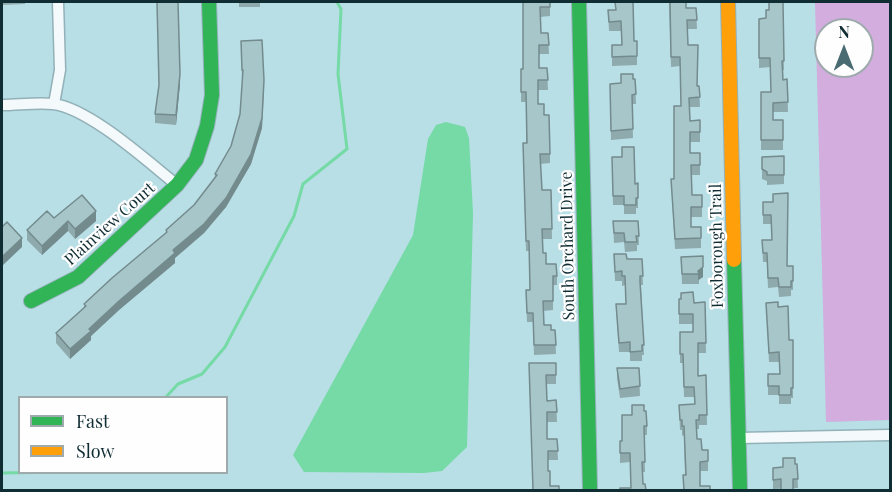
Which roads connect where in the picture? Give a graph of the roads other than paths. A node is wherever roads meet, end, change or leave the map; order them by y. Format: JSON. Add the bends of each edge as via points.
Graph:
{"nodes":[{"id":1,"x":58,"y":2,"type":"edge"},
{"id":2,"x":209,"y":2,"type":"edge"},
{"id":3,"x":579,"y":2,"type":"edge"},
{"id":4,"x":728,"y":2,"type":"edge"},
{"id":5,"x":54,"y":104,"type":"junction"},
{"id":6,"x":2,"y":105,"type":"edge"},
{"id":7,"x":177,"y":185,"type":"junction"},
{"id":8,"x":31,"y":301,"type":"dead end"},
{"id":9,"x":891,"y":435,"type":"edge"},
{"id":10,"x":739,"y":438,"type":"junction"},
{"id":11,"x":590,"y":490,"type":"edge"},
{"id":12,"x":740,"y":490,"type":"edge"}],
"edges":[{"from":1,"to":5,"type":"street","via":[[60,70]]},
{"from":2,"to":7,"type":"street","name":"Plainview Court","via":[[212,95],[207,126],[196,160]]},
{"from":3,"to":11,"type":"street","name":"South Orchard Drive"},
{"from":4,"to":10,"type":"street","name":"Foxborough Trail"},
{"from":5,"to":6,"type":"street"},
{"from":5,"to":7,"type":"street","via":[[106,128]]},
{"from":7,"to":8,"type":"street","name":"Plainview Court","via":[[78,277]]},
{"from":9,"to":10,"type":"street"},
{"from":10,"to":12,"type":"street","name":"Foxborough Trail"}]}
